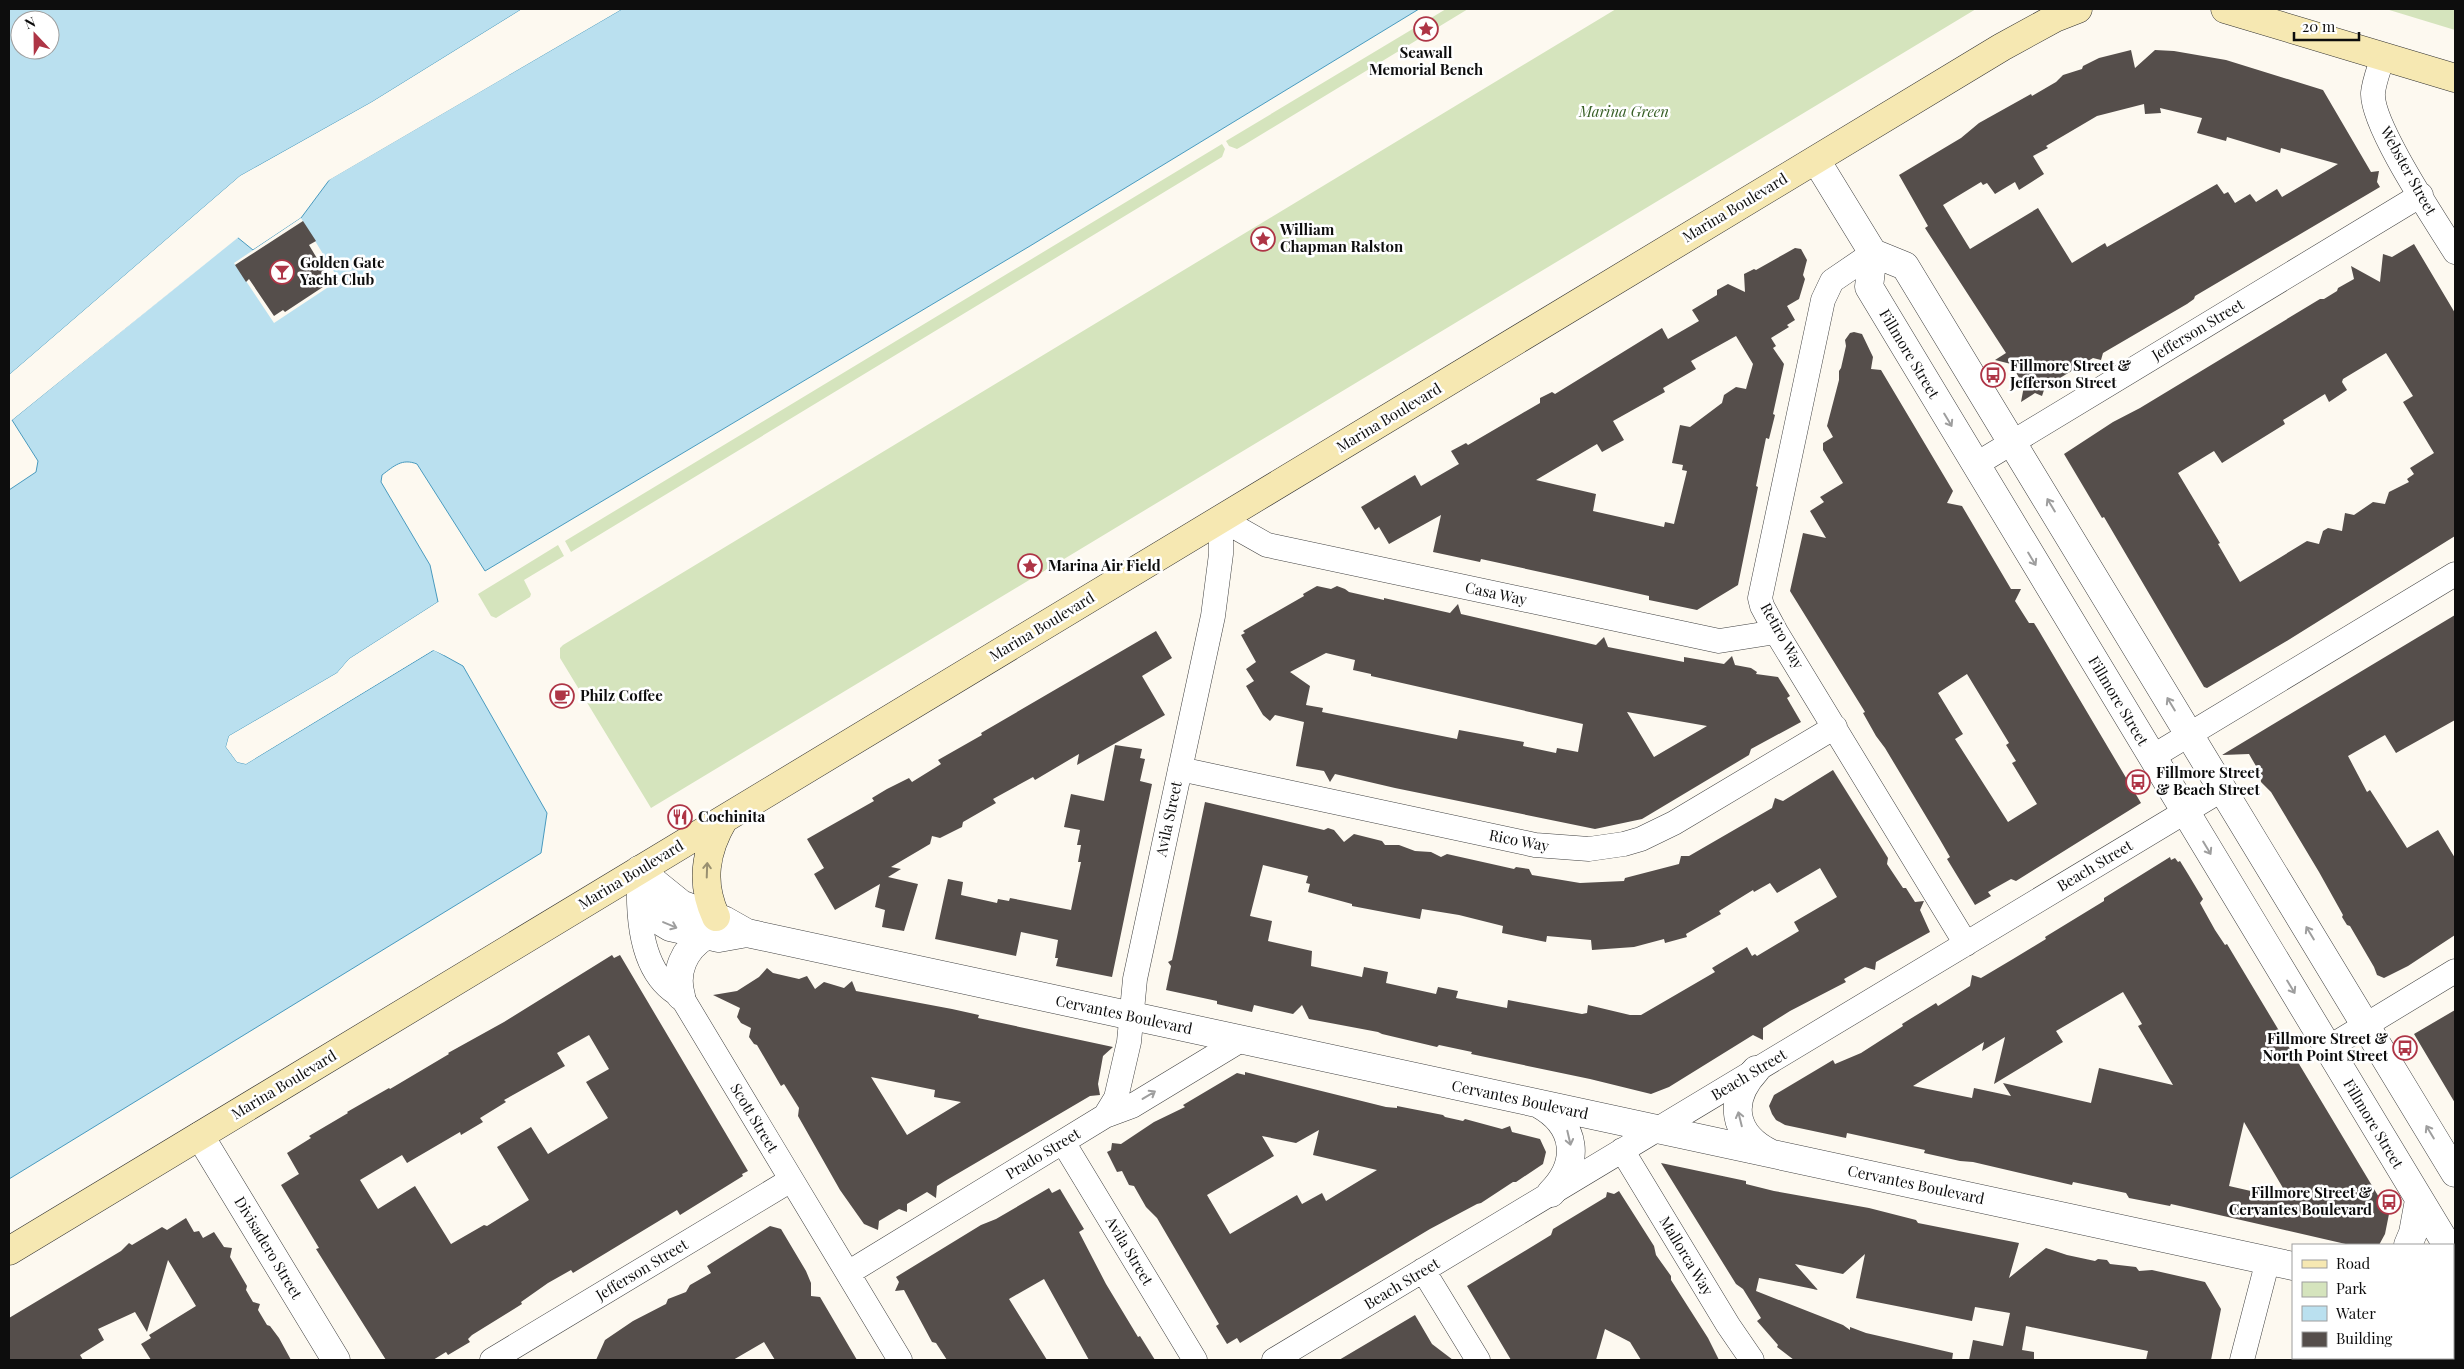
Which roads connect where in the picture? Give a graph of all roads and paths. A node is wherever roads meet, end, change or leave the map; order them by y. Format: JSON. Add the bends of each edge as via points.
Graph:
{"nodes":[{"id":1,"x":2078,"y":9,"type":"edge"},
{"id":2,"x":2225,"y":9,"type":"edge"},
{"id":3,"x":2383,"y":56,"type":"junction"},
{"id":4,"x":2455,"y":78,"type":"edge"},
{"id":5,"x":1816,"y":160,"type":"junction"},
{"id":6,"x":2421,"y":196,"type":"junction"},
{"id":7,"x":2455,"y":252,"type":"edge"},
{"id":8,"x":1873,"y":254,"type":"junction"},
{"id":9,"x":2013,"y":442,"type":"junction"},
{"id":10,"x":1975,"y":465,"type":"junction"},
{"id":11,"x":1221,"y":519,"type":"junction"},
{"id":12,"x":2455,"y":574,"type":"edge"},
{"id":13,"x":1776,"y":632,"type":"junction"},
{"id":14,"x":1834,"y":727,"type":"junction"},
{"id":15,"x":2190,"y":734,"type":"junction"},
{"id":16,"x":2152,"y":757,"type":"junction"},
{"id":17,"x":1180,"y":769,"type":"junction"},
{"id":18,"x":2223,"y":789,"type":"junction"},
{"id":19,"x":2185,"y":812,"type":"junction"},
{"id":20,"x":724,"y":819,"type":"junction"},
{"id":21,"x":639,"y":870,"type":"junction"},
{"id":22,"x":711,"y":926,"type":"junction"},
{"id":23,"x":1966,"y":944,"type":"junction"},
{"id":24,"x":2455,"y":971,"type":"edge"},
{"id":25,"x":681,"y":996,"type":"junction"},
{"id":26,"x":1131,"y":1016,"type":"junction"},
{"id":27,"x":2366,"y":1025,"type":"junction"},
{"id":28,"x":1241,"y":1040,"type":"junction"},
{"id":29,"x":2328,"y":1048,"type":"junction"},
{"id":30,"x":1756,"y":1070,"type":"junction"},
{"id":31,"x":1538,"y":1104,"type":"junction"},
{"id":32,"x":1105,"y":1116,"type":"junction"},
{"id":33,"x":1658,"y":1129,"type":"junction"},
{"id":34,"x":200,"y":1136,"type":"junction"},
{"id":35,"x":1063,"y":1142,"type":"junction"},
{"id":36,"x":1622,"y":1150,"type":"junction"},
{"id":37,"x":1771,"y":1154,"type":"junction"},
{"id":38,"x":2455,"y":1173,"type":"edge"},
{"id":39,"x":791,"y":1180,"type":"junction"},
{"id":40,"x":1551,"y":1193,"type":"junction"},
{"id":41,"x":2419,"y":1200,"type":"junction"},
{"id":42,"x":2408,"y":1244,"type":"edge"},
{"id":43,"x":2446,"y":1244,"type":"edge"},
{"id":44,"x":9,"y":1251,"type":"edge"},
{"id":45,"x":2280,"y":1263,"type":"edge"},
{"id":46,"x":1424,"y":1270,"type":"junction"},
{"id":47,"x":848,"y":1273,"type":"junction"},
{"id":48,"x":336,"y":1360,"type":"edge"},
{"id":49,"x":492,"y":1360,"type":"edge"},
{"id":50,"x":900,"y":1360,"type":"edge"},
{"id":51,"x":1195,"y":1360,"type":"edge"},
{"id":52,"x":1274,"y":1360,"type":"edge"},
{"id":53,"x":1478,"y":1360,"type":"edge"},
{"id":54,"x":1752,"y":1360,"type":"edge"},
{"id":55,"x":2242,"y":1360,"type":"edge"}],
"edges":[{"from":1,"to":5,"type":"main road","name":"Marina Boulevard","via":[[2002,47]]},
{"from":2,"to":3,"type":"main road"},
{"from":3,"to":4,"type":"main road"},
{"from":3,"to":6,"type":"street","name":"Webster Street","via":[[2373,93],[2377,115]]},
{"from":5,"to":8,"type":"street"},
{"from":5,"to":11,"type":"main road","name":"Marina Boulevard"},
{"from":6,"to":7,"type":"street","name":"Webster Street"},
{"from":6,"to":9,"type":"street","name":"Jefferson Street"},
{"from":8,"to":9,"type":"street","via":[[1905,266]]},
{"from":8,"to":10,"type":"street","name":"Fillmore Street","one_way":true,"via":[[1869,288]]},
{"from":8,"to":13,"type":"street","name":"Retiro Way","via":[[1832,281],[1823,300],[1761,590],[1762,606]]},
{"from":9,"to":10,"type":"street","name":"Jefferson Street"},
{"from":15,"to":9,"type":"street","one_way":true},
{"from":10,"to":16,"type":"street","name":"Fillmore Street","one_way":true},
{"from":11,"to":13,"type":"street","name":"Casa Way","via":[[1267,544],[1719,641]]},
{"from":11,"to":17,"type":"street","name":"Avila Street","via":[[1217,594]]},
{"from":11,"to":20,"type":"main road","name":"Marina Boulevard"},
{"from":12,"to":15,"type":"street"},
{"from":13,"to":14,"type":"street","name":"Retiro Way"},
{"from":14,"to":17,"type":"street","name":"Rico Way","via":[[1658,832],[1624,844],[1588,849],[1535,845]]},
{"from":14,"to":23,"type":"street","name":"Retiro Way"},
{"from":15,"to":16,"type":"street"},
{"from":15,"to":18,"type":"street"},
{"from":16,"to":19,"type":"street","name":"Fillmore Street"},
{"from":17,"to":26,"type":"street","name":"Avila Street","via":[[1135,979]]},
{"from":18,"to":19,"type":"street","name":"Beach Street"},
{"from":27,"to":18,"type":"street","one_way":true},
{"from":19,"to":23,"type":"street","name":"Beach Street"},
{"from":19,"to":29,"type":"street","name":"Fillmore Street","one_way":true},
{"from":20,"to":21,"type":"main road","name":"Marina Boulevard"},
{"from":22,"to":20,"type":"main road","one_way":true,"via":[[705,873],[710,846]]},
{"from":21,"to":22,"type":"street","name":"Cervantes Boulevard","via":[[653,913],[660,921],[670,927]]},
{"from":21,"to":25,"type":"street","name":"Scott Street","via":[[644,942],[663,983]]},
{"from":21,"to":34,"type":"main road","name":"Marina Boulevard"},
{"from":22,"to":25,"type":"street","via":[[689,951],[679,969]]},
{"from":22,"to":26,"type":"street","name":"Cervantes Boulevard"},
{"from":23,"to":30,"type":"street","name":"Beach Street"},
{"from":24,"to":27,"type":"street"},
{"from":25,"to":39,"type":"street","name":"Scott Street"},
{"from":26,"to":28,"type":"street","name":"Cervantes Boulevard"},
{"from":26,"to":32,"type":"street","name":"Avila Street","via":[[1116,1098]]},
{"from":27,"to":29,"type":"street"},
{"from":38,"to":27,"type":"street","one_way":true},
{"from":28,"to":31,"type":"street","name":"Cervantes Boulevard"},
{"from":32,"to":28,"type":"street","name":"Prado Street","one_way":true,"via":[[1132,1106]]},
{"from":29,"to":41,"type":"street","name":"Fillmore Street"},
{"from":30,"to":33,"type":"street","name":"Beach Street"},
{"from":37,"to":30,"type":"street","one_way":true,"via":[[1749,1138],[1738,1115],[1740,1091]]},
{"from":31,"to":33,"type":"street","name":"Cervantes Boulevard"},
{"from":31,"to":40,"type":"street","one_way":true,"via":[[1560,1119],[1568,1132],[1571,1158],[1568,1170]]},
{"from":32,"to":35,"type":"street","name":"Prado Street"},
{"from":33,"to":36,"type":"street","name":"Beach Street"},
{"from":33,"to":37,"type":"street","name":"Cervantes Boulevard"},
{"from":34,"to":44,"type":"main road","name":"Marina Boulevard"},
{"from":34,"to":48,"type":"street","name":"Divisadero Street"},
{"from":35,"to":47,"type":"street","name":"Prado Street"},
{"from":35,"to":51,"type":"street","name":"Avila Street"},
{"from":36,"to":40,"type":"street","name":"Beach Street"},
{"from":36,"to":54,"type":"street","name":"Mallorca Way","via":[[1728,1326]]},
{"from":37,"to":45,"type":"street","name":"Cervantes Boulevard"},
{"from":39,"to":47,"type":"street","name":"Scott Street"},
{"from":39,"to":49,"type":"street","name":"Jefferson Street"},
{"from":40,"to":46,"type":"street","name":"Beach Street"},
{"from":41,"to":42,"type":"street"},
{"from":41,"to":43,"type":"street","name":"Fillmore Street"},
{"from":45,"to":55,"type":"street"},
{"from":46,"to":52,"type":"street","name":"Beach Street"},
{"from":46,"to":53,"type":"street"},
{"from":47,"to":50,"type":"street","name":"Scott Street"}]}
